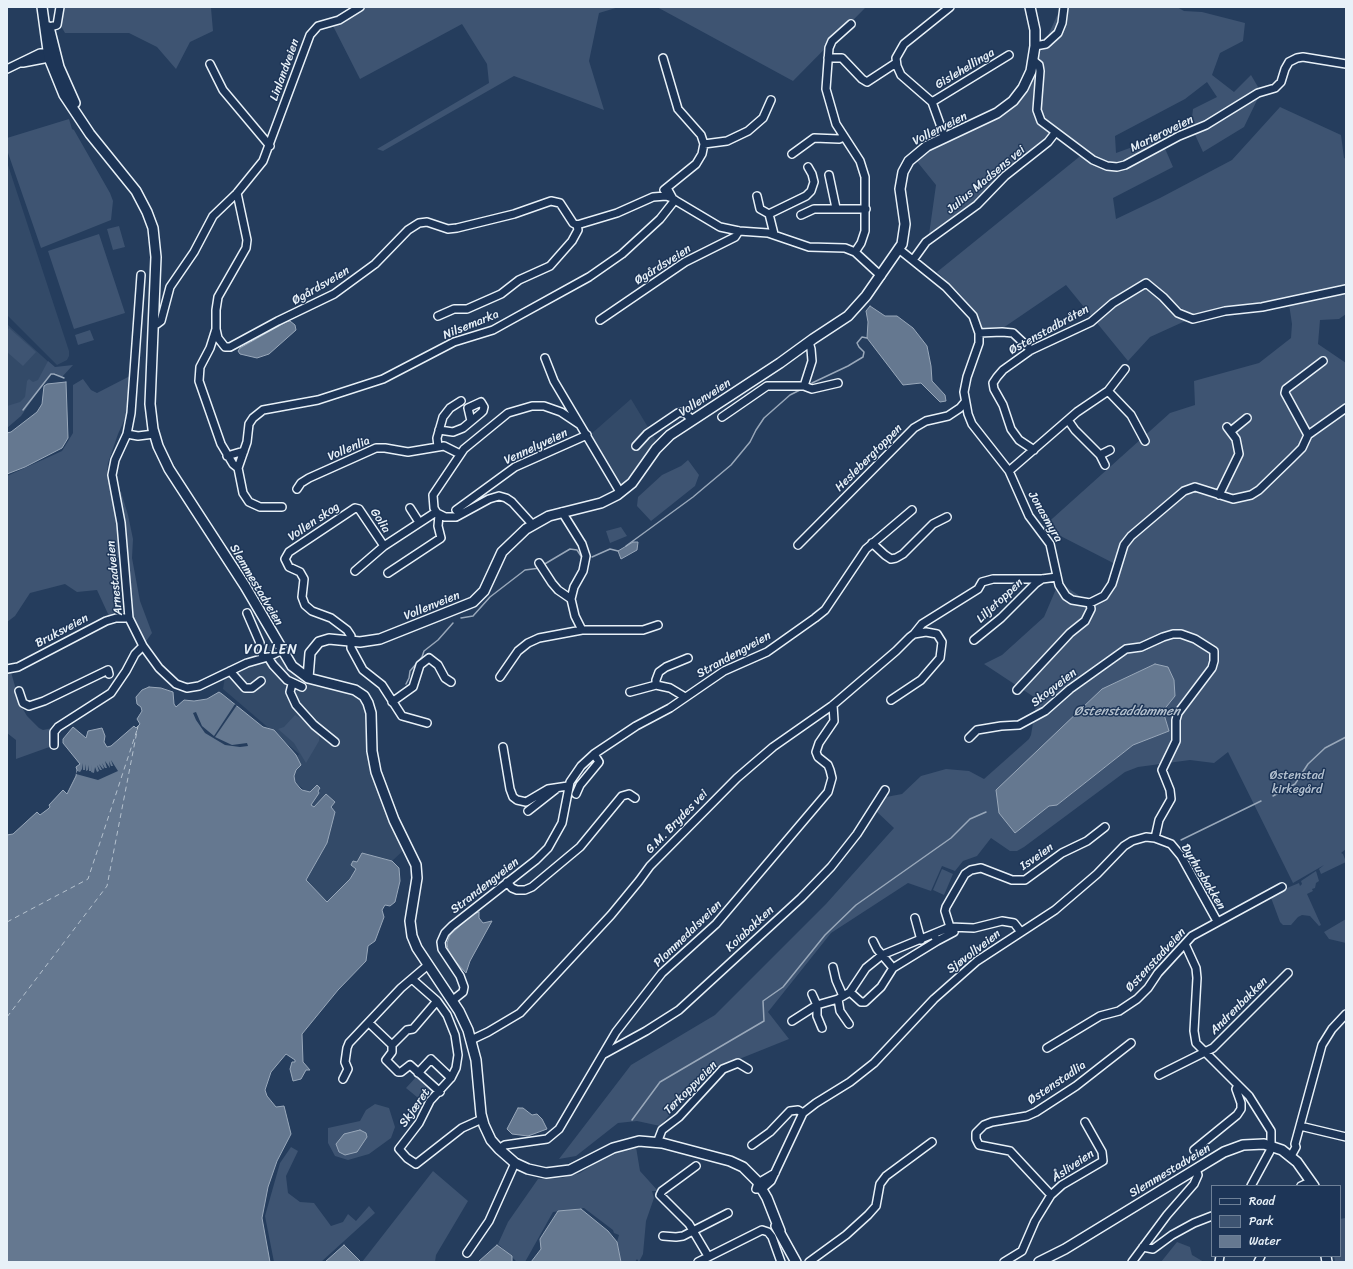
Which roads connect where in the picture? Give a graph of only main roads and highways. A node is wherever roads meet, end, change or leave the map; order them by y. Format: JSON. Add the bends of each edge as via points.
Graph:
{"nodes":[{"id":1,"x":43,"y":7,"type":"edge"},
{"id":2,"x":1030,"y":7,"type":"edge"},
{"id":3,"x":308,"y":678,"type":"junction"},
{"id":4,"x":1312,"y":1185,"type":"edge"},
{"id":5,"x":796,"y":1262,"type":"edge"},
{"id":6,"x":1039,"y":1262,"type":"edge"}],
"edges":[{"from":1,"to":3,"type":"main road","name":"Slemmestadveien","via":[[50,54],[67,102],[141,199],[152,228],[156,257],[150,404],[154,434],[169,469],[245,586],[293,668]]},
{"from":2,"to":3,"type":"main road","name":"Vollenveien","via":[[1035,28],[1035,46],[1034,61],[1026,84],[1010,103],[991,116],[916,154],[903,172],[900,191],[905,230],[900,250],[848,316],[670,435],[659,445],[636,478],[620,492],[602,503],[562,512],[532,524],[502,552],[484,591],[473,602],[384,638],[369,642],[329,639],[316,644],[310,654]]},
{"from":3,"to":5,"type":"main road","name":"Slemmestadveien","via":[[355,690],[364,696],[370,707],[372,751],[376,772],[394,820],[416,865],[417,878],[410,928],[415,945],[464,1020],[476,1060],[482,1119],[487,1132],[499,1149],[515,1163],[537,1172],[563,1172],[613,1148],[639,1141],[658,1143],[711,1157],[734,1168],[759,1187]]},
{"from":4,"to":6,"type":"main road","name":"Slemmestadveien","via":[[1289,1155],[1257,1143],[1242,1145],[1224,1152],[1065,1250]]}]}
